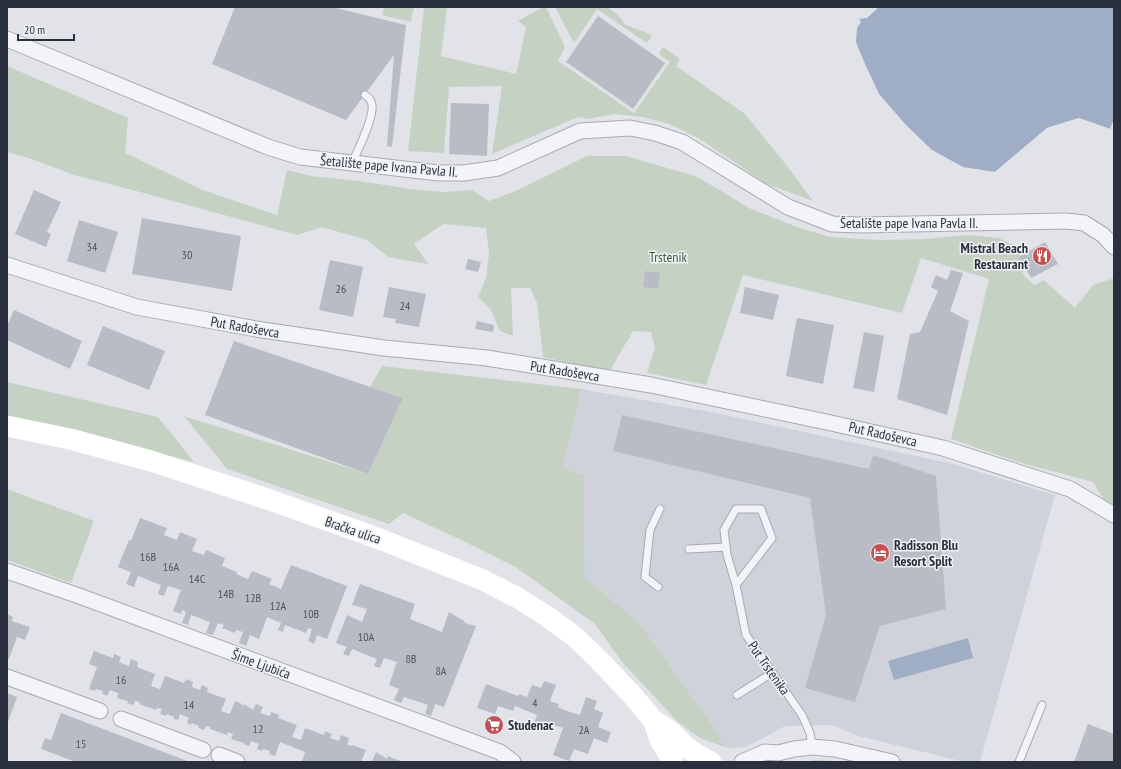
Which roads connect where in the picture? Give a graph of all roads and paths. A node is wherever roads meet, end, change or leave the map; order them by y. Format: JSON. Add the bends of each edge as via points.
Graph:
{"nodes":[{"id":1,"x":7,"y":39,"type":"edge"},
{"id":2,"x":365,"y":95,"type":"dead end"},
{"id":3,"x":352,"y":163,"type":"junction"},
{"id":4,"x":1114,"y":247,"type":"edge"},
{"id":5,"x":7,"y":265,"type":"edge"},
{"id":6,"x":7,"y":426,"type":"edge"},
{"id":7,"x":660,"y":509,"type":"dead end"},
{"id":8,"x":1114,"y":515,"type":"edge"},
{"id":9,"x":726,"y":547,"type":"junction"},
{"id":10,"x":689,"y":549,"type":"dead end"},
{"id":11,"x":7,"y":571,"type":"edge"},
{"id":12,"x":736,"y":585,"type":"junction"},
{"id":13,"x":658,"y":587,"type":"dead end"},
{"id":14,"x":772,"y":673,"type":"junction"},
{"id":15,"x":7,"y":677,"type":"edge"},
{"id":16,"x":736,"y":695,"type":"dead end"},
{"id":17,"x":1042,"y":705,"type":"dead end"},
{"id":18,"x":100,"y":711,"type":"dead end"},
{"id":19,"x":121,"y":719,"type":"dead end"},
{"id":20,"x":653,"y":720,"type":"junction"},
{"id":21,"x":812,"y":747,"type":"junction"},
{"id":22,"x":203,"y":750,"type":"dead end"},
{"id":23,"x":219,"y":755,"type":"dead end"},
{"id":24,"x":775,"y":758,"type":"edge"},
{"id":25,"x":237,"y":762,"type":"edge"},
{"id":26,"x":513,"y":762,"type":"edge"},
{"id":27,"x":673,"y":762,"type":"edge"},
{"id":28,"x":711,"y":762,"type":"edge"},
{"id":29,"x":742,"y":762,"type":"edge"},
{"id":30,"x":892,"y":762,"type":"edge"},
{"id":31,"x":1019,"y":762,"type":"edge"}],
"edges":[{"from":1,"to":3,"type":"street","name":"Šetalište pape Ivana Pavla II.","via":[[268,147],[300,157]]},
{"from":2,"to":3,"type":"lane","via":[[371,100],[370,117]]},
{"from":3,"to":4,"type":"street","name":"Šetalište pape Ivana Pavla II.","via":[[439,173],[464,173],[498,168],[580,131],[630,128],[682,142],[788,207],[832,224],[1066,221],[1084,223]]},
{"from":5,"to":8,"type":"street","name":"Put Radoševca","via":[[137,307],[256,329],[384,348],[486,358],[651,385],[935,446],[1070,489]]},
{"from":6,"to":20,"type":"street","name":"Bračka ulica","via":[[70,439],[151,461],[372,536],[483,580],[518,598],[575,638],[598,659]]},
{"from":7,"to":13,"type":"lane","via":[[650,530],[645,577]]},
{"from":9,"to":10,"type":"lane"},
{"from":9,"to":12,"type":"lane","name":"Put Trstenika"},
{"from":9,"to":12,"type":"lane","name":"Put Trstenika","via":[[724,530],[736,509],[761,509],[772,538]]},
{"from":11,"to":26,"type":"street","name":"Šime Ljubića","via":[[500,752]]},
{"from":12,"to":14,"type":"lane","name":"Put Trstenika","via":[[746,635]]},
{"from":14,"to":16,"type":"lane"},
{"from":14,"to":21,"type":"lane","name":"Put Trstenika","via":[[802,715],[810,732]]},
{"from":15,"to":18,"type":"street"},
{"from":17,"to":31,"type":"lane"},
{"from":19,"to":22,"type":"street"},
{"from":20,"to":27,"type":"street","name":"Bračka ulica","via":[[660,740]]},
{"from":20,"to":28,"type":"street","name":"Bračka ulica","via":[[696,754]]},
{"from":21,"to":24,"type":"street","via":[[794,748]]},
{"from":21,"to":30,"type":"street","via":[[835,749]]},
{"from":23,"to":25,"type":"street"},
{"from":24,"to":29,"type":"street","via":[[765,752]]}]}
